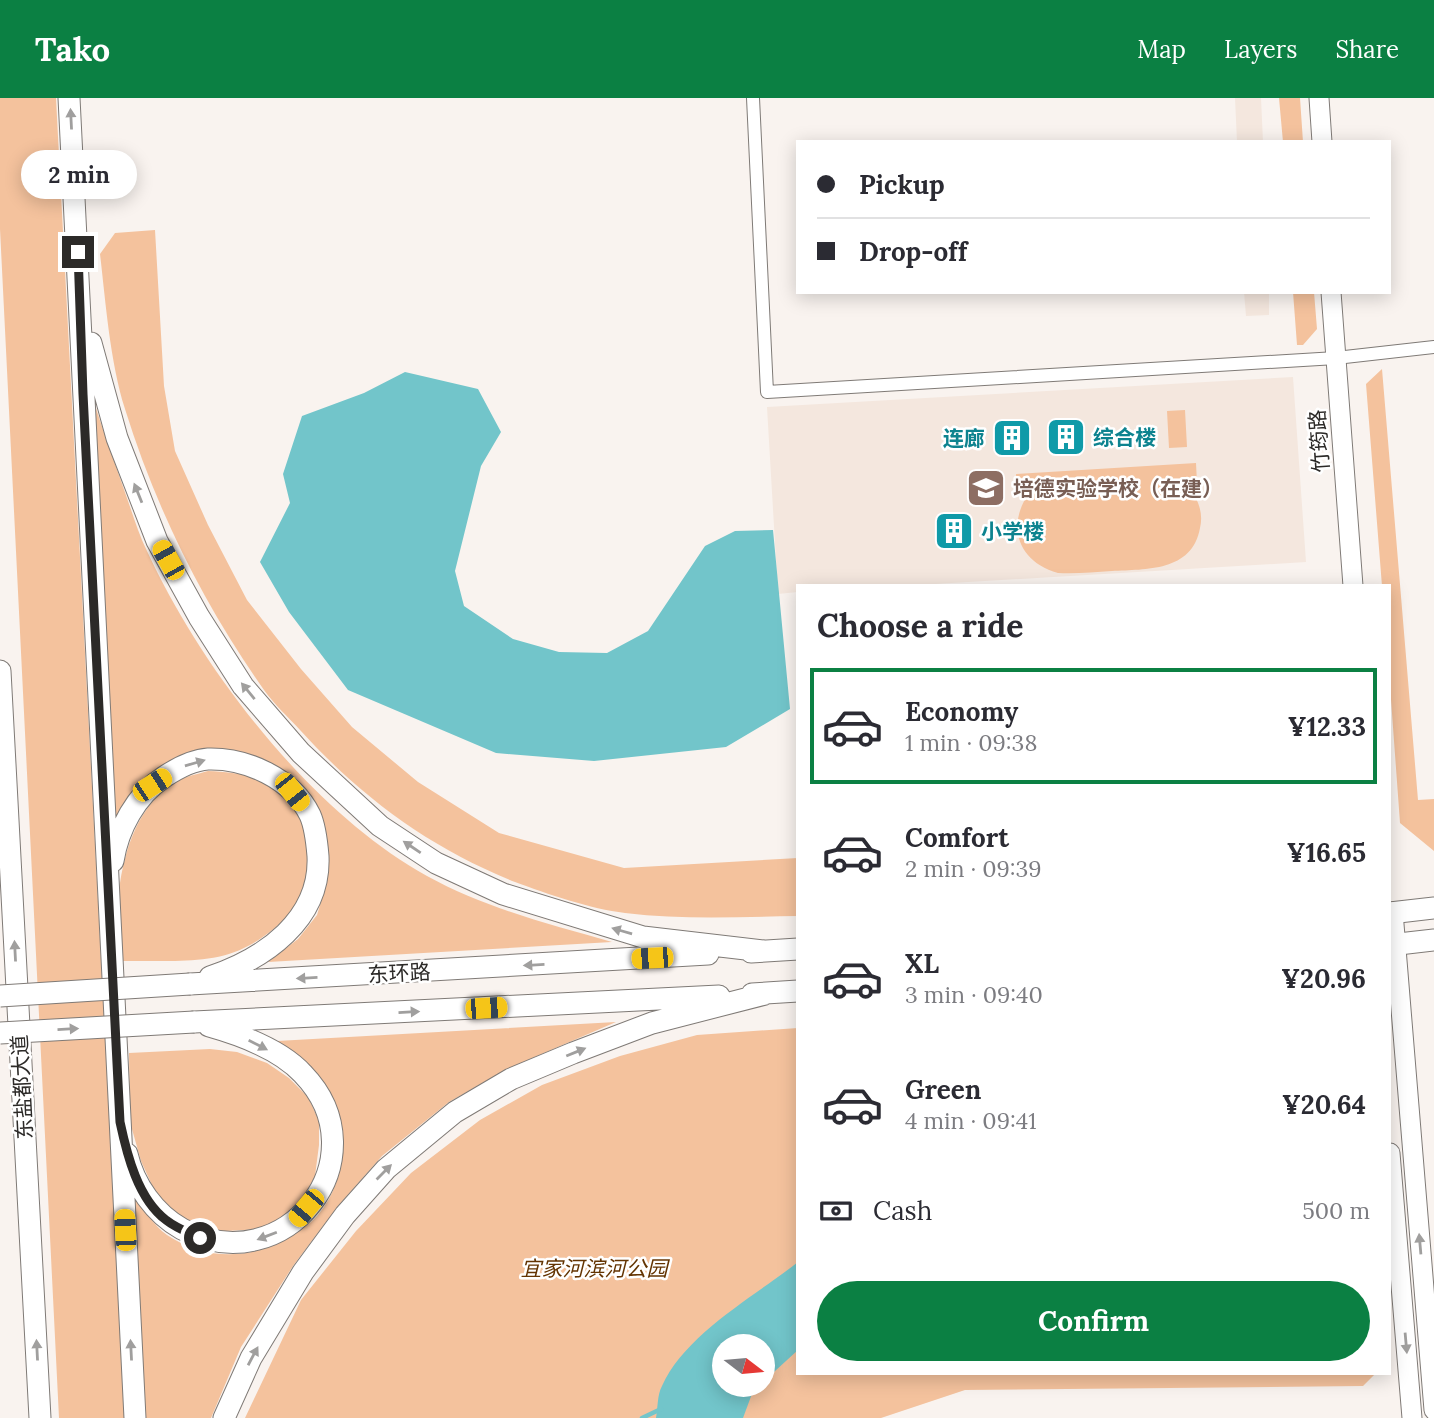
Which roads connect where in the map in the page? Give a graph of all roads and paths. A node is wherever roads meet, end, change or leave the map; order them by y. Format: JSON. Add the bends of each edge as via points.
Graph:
{"nodes":[{"id":1,"x":69,"y":98,"type":"edge"},
{"id":2,"x":753,"y":98,"type":"edge"},
{"id":3,"x":1319,"y":98,"type":"edge"},
{"id":4,"x":1322,"y":140,"type":"edge"},
{"id":5,"x":1331,"y":294,"type":"edge"},
{"id":6,"x":81,"y":304,"type":"junction"},
{"id":7,"x":1434,"y":347,"type":"edge"},
{"id":8,"x":1336,"y":358,"type":"junction"},
{"id":9,"x":1353,"y":584,"type":"edge"},
{"id":10,"x":0,"y":671,"type":"edge"},
{"id":11,"x":108,"y":891,"type":"junction"},
{"id":12,"x":1434,"y":908,"type":"edge"},
{"id":13,"x":1391,"y":913,"type":"edge"},
{"id":14,"x":1434,"y":940,"type":"edge"},
{"id":15,"x":1392,"y":945,"type":"edge"},
{"id":16,"x":796,"y":949,"type":"edge"},
{"id":17,"x":762,"y":951,"type":"junction"},
{"id":18,"x":374,"y":975,"type":"junction"},
{"id":19,"x":190,"y":984,"type":"junction"},
{"id":20,"x":796,"y":991,"type":"edge"},
{"id":21,"x":765,"y":994,"type":"junction"},
{"id":22,"x":0,"y":996,"type":"edge"},
{"id":23,"x":375,"y":1014,"type":"junction"},
{"id":24,"x":194,"y":1022,"type":"junction"},
{"id":25,"x":0,"y":1033,"type":"edge"},
{"id":26,"x":120,"y":1122,"type":"junction"},
{"id":27,"x":1391,"y":1165,"type":"edge"},
{"id":28,"x":1434,"y":1410,"type":"edge"},
{"id":29,"x":40,"y":1418,"type":"edge"},
{"id":30,"x":135,"y":1418,"type":"edge"},
{"id":31,"x":224,"y":1418,"type":"edge"},
{"id":32,"x":1412,"y":1418,"type":"edge"}],
"edges":[{"from":6,"to":1,"type":"highway","one_way":true},
{"from":2,"to":8,"type":"street","via":[[768,392]]},
{"from":3,"to":4,"type":"main road"},
{"from":5,"to":8,"type":"main road","name":"竹筠路"},
{"from":6,"to":11,"type":"highway"},
{"from":17,"to":6,"type":"highway","one_way":true,"via":[[643,937],[503,894],[436,863],[380,826],[301,753],[243,686],[157,541],[117,438]]},
{"from":7,"to":8,"type":"street"},
{"from":8,"to":9,"type":"main road","name":"竹筠路"},
{"from":29,"to":10,"type":"highway","name":"东盐都大道","one_way":true},
{"from":11,"to":19,"type":"highway","one_way":true,"via":[[116,844],[130,814],[152,785],[179,768],[206,759],[232,762],[266,770],[292,792],[310,815],[317,845],[313,895],[298,923],[277,942],[246,962]]},
{"from":11,"to":26,"type":"highway"},
{"from":12,"to":13,"type":"highway"},
{"from":13,"to":15,"type":"main road"},
{"from":14,"to":15,"type":"highway"},
{"from":28,"to":15,"type":"main road","one_way":true},
{"from":16,"to":17,"type":"highway","name":"东环路"},
{"from":17,"to":18,"type":"highway","name":"东环路","one_way":true},
{"from":18,"to":19,"type":"highway","name":"东环路","one_way":true},
{"from":18,"to":23,"type":"highway"},
{"from":19,"to":22,"type":"highway","name":"东环路","bridge":true},
{"from":20,"to":21,"type":"highway","name":"东环路"},
{"from":23,"to":21,"type":"highway","name":"东环路","one_way":true},
{"from":31,"to":21,"type":"highway","one_way":true,"via":[[251,1358],[303,1272],[345,1215],[386,1169],[455,1112],[511,1079],[652,1023]]},
{"from":23,"to":24,"type":"highway","name":"东环路"},
{"from":25,"to":24,"type":"highway","name":"东环路","one_way":true,"bridge":true},
{"from":24,"to":26,"type":"highway","one_way":true,"via":[[245,1038],[303,1073],[323,1102],[332,1129],[331,1163],[318,1194],[294,1223],[264,1239],[230,1244],[200,1238],[165,1220],[144,1193],[130,1164]]},
{"from":30,"to":26,"type":"highway","one_way":true},
{"from":27,"to":32,"type":"main road","one_way":true}]}
